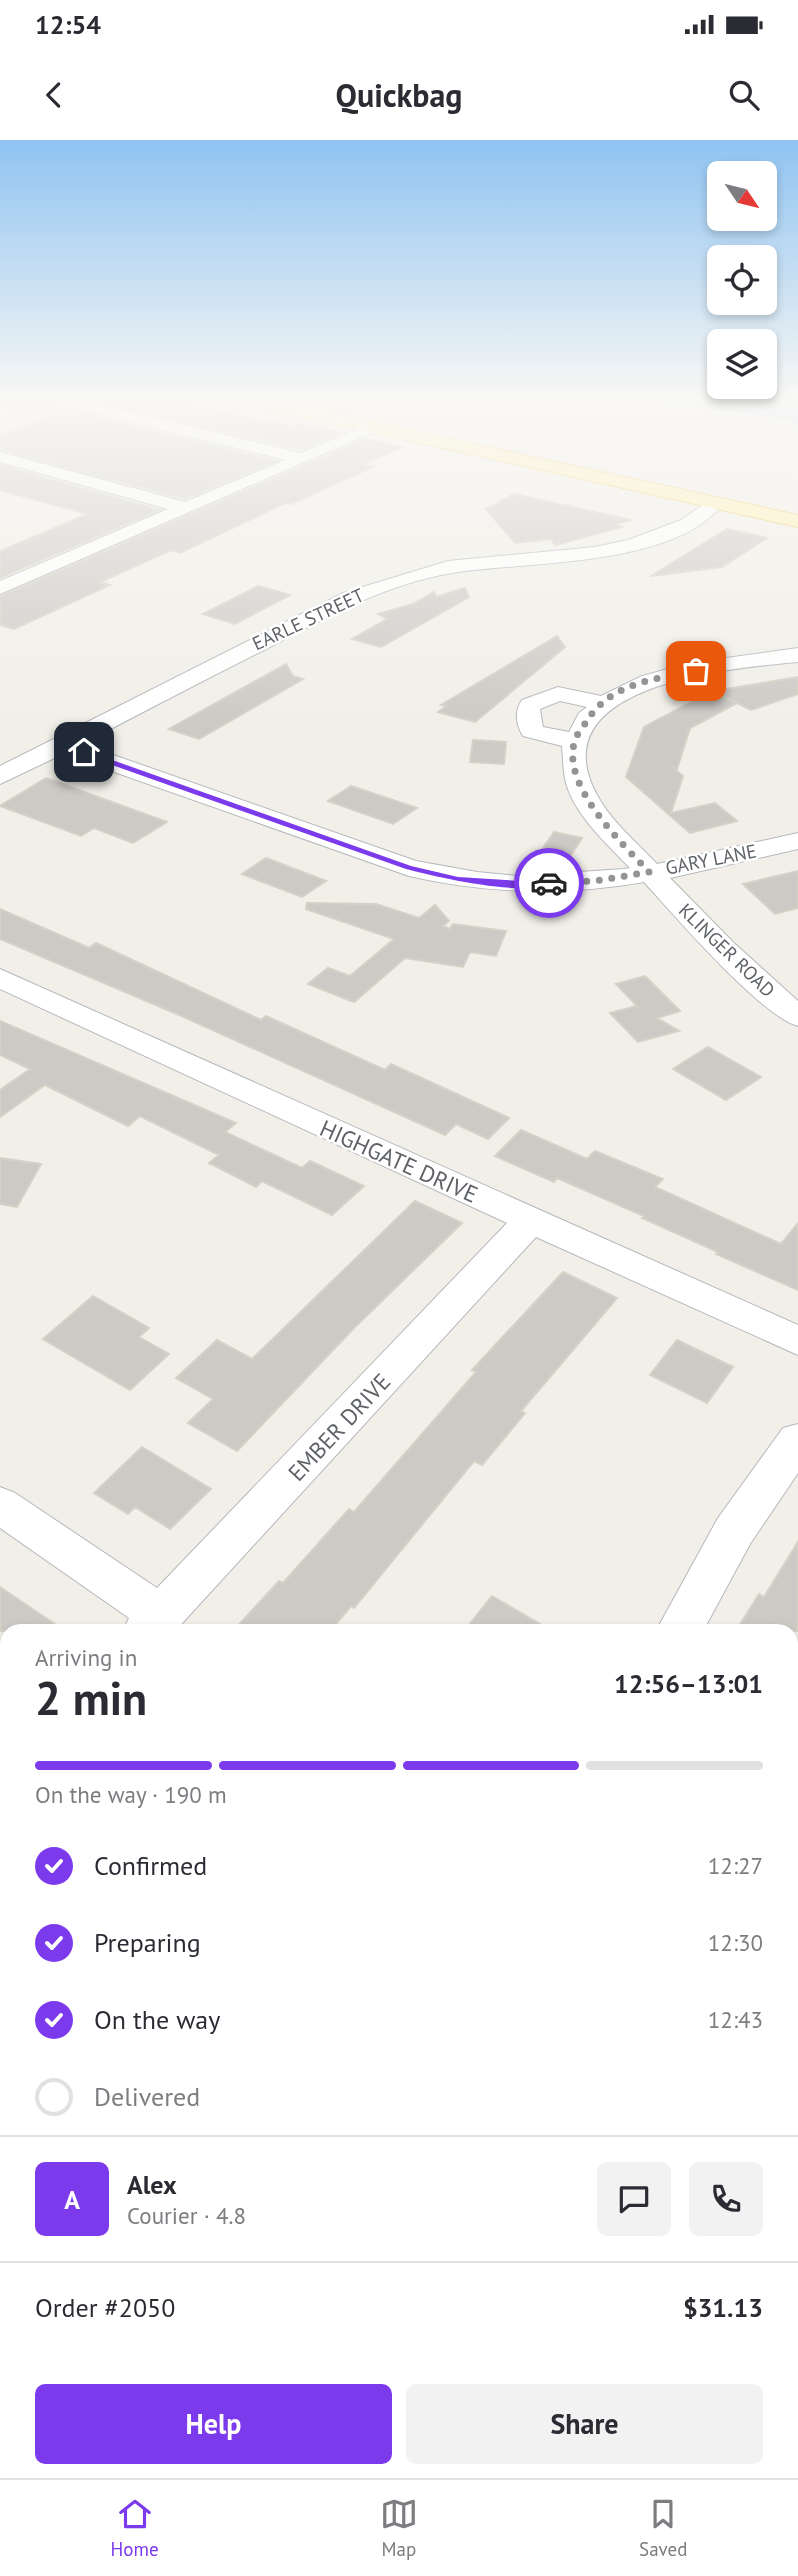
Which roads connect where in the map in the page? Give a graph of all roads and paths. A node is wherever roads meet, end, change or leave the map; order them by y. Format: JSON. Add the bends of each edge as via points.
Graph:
{"nodes":[{"id":1,"x":177,"y":506,"type":"edge"},
{"id":2,"x":188,"y":506,"type":"edge"},
{"id":3,"x":710,"y":506,"type":"edge"},
{"id":4,"x":728,"y":506,"type":"edge"},
{"id":5,"x":184,"y":508,"type":"junction"},
{"id":6,"x":798,"y":521,"type":"edge"},
{"id":7,"x":0,"y":587,"type":"edge"},
{"id":8,"x":798,"y":655,"type":"edge"},
{"id":9,"x":601,"y":704,"type":"junction"},
{"id":10,"x":575,"y":740,"type":"junction"},
{"id":11,"x":59,"y":744,"type":"junction"},
{"id":12,"x":0,"y":776,"type":"edge"},
{"id":13,"x":798,"y":841,"type":"edge"},
{"id":14,"x":649,"y":872,"type":"junction"},
{"id":15,"x":0,"y":978,"type":"edge"},
{"id":16,"x":798,"y":1017,"type":"edge"},
{"id":17,"x":530,"y":1222,"type":"junction"},
{"id":18,"x":798,"y":1341,"type":"edge"},
{"id":19,"x":798,"y":1440,"type":"edge"},
{"id":20,"x":0,"y":1505,"type":"edge"},
{"id":21,"x":154,"y":1623,"type":"edge"},
{"id":22,"x":683,"y":1624,"type":"edge"}],
"edges":[{"from":1,"to":5,"type":"street"},
{"from":2,"to":5,"type":"street"},
{"from":3,"to":11,"type":"street","name":"EARLE STREET","via":[[688,524],[633,545],[448,567],[350,597]]},
{"from":4,"to":6,"type":"main road"},
{"from":5,"to":7,"type":"street"},
{"from":8,"to":9,"type":"street","via":[[641,683]]},
{"from":9,"to":10,"type":"street"},
{"from":9,"to":10,"type":"street","via":[[558,694],[530,705],[532,731]]},
{"from":10,"to":14,"type":"street","name":"KLINGER ROAD","via":[[573,761],[579,783],[592,806]]},
{"from":11,"to":12,"type":"street","name":"EARLE STREET"},
{"from":11,"to":14,"type":"street","name":"GARY LANE","via":[[409,868],[458,879],[521,885]]},
{"from":13,"to":14,"type":"street","name":"GARY LANE"},
{"from":14,"to":16,"type":"street","name":"KLINGER ROAD","via":[[701,928]]},
{"from":15,"to":17,"type":"street","name":"HIGHGATE DRIVE"},
{"from":17,"to":18,"type":"street","name":"HIGHGATE DRIVE"},
{"from":17,"to":21,"type":"street","name":"EMBER DRIVE"},
{"from":19,"to":22,"type":"street","via":[[734,1531]]},
{"from":20,"to":21,"type":"street"}]}
